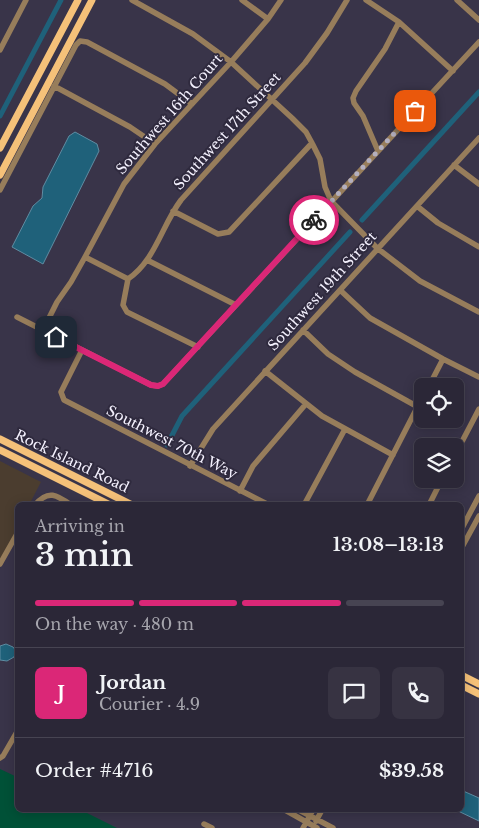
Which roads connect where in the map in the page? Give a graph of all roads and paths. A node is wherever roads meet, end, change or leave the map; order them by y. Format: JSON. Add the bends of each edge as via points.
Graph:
{"nodes":[{"id":1,"x":26,"y":0,"type":"edge"},
{"id":2,"x":78,"y":0,"type":"edge"},
{"id":3,"x":92,"y":0,"type":"edge"},
{"id":4,"x":132,"y":0,"type":"edge"},
{"id":5,"x":242,"y":0,"type":"edge"},
{"id":6,"x":281,"y":0,"type":"edge"},
{"id":7,"x":347,"y":0,"type":"edge"},
{"id":8,"x":366,"y":0,"type":"edge"},
{"id":9,"x":457,"y":0,"type":"edge"},
{"id":10,"x":268,"y":19,"type":"junction"},
{"id":11,"x":479,"y":20,"type":"edge"},
{"id":12,"x":399,"y":22,"type":"junction"},
{"id":13,"x":479,"y":42,"type":"edge"},
{"id":14,"x":0,"y":50,"type":"edge"},
{"id":15,"x":231,"y":62,"type":"junction"},
{"id":16,"x":453,"y":71,"type":"junction"},
{"id":17,"x":54,"y":86,"type":"junction"},
{"id":18,"x":273,"y":101,"type":"junction"},
{"id":19,"x":192,"y":104,"type":"junction"},
{"id":20,"x":479,"y":138,"type":"edge"},
{"id":21,"x":312,"y":143,"type":"junction"},
{"id":22,"x":155,"y":144,"type":"junction"},
{"id":23,"x":0,"y":148,"type":"edge"},
{"id":24,"x":378,"y":151,"type":"junction"},
{"id":25,"x":454,"y":165,"type":"junction"},
{"id":26,"x":0,"y":175,"type":"edge"},
{"id":27,"x":479,"y":184,"type":"edge"},
{"id":28,"x":0,"y":190,"type":"edge"},
{"id":29,"x":332,"y":201,"type":"junction"},
{"id":30,"x":417,"y":206,"type":"junction"},
{"id":31,"x":173,"y":212,"type":"junction"},
{"id":32,"x":377,"y":248,"type":"junction"},
{"id":33,"x":479,"y":248,"type":"edge"},
{"id":34,"x":85,"y":257,"type":"junction"},
{"id":35,"x":147,"y":260,"type":"junction"},
{"id":36,"x":128,"y":279,"type":"junction"},
{"id":37,"x":340,"y":290,"type":"junction"},
{"id":38,"x":236,"y":305,"type":"junction"},
{"id":39,"x":479,"y":312,"type":"edge"},
{"id":40,"x":17,"y":317,"type":"dead end"},
{"id":41,"x":43,"y":330,"type":"junction"},
{"id":42,"x":303,"y":330,"type":"junction"},
{"id":43,"x":198,"y":347,"type":"junction"},
{"id":44,"x":82,"y":350,"type":"junction"},
{"id":45,"x":443,"y":359,"type":"junction"},
{"id":46,"x":265,"y":371,"type":"junction"},
{"id":47,"x":479,"y":377,"type":"edge"},
{"id":48,"x":433,"y":378,"type":"edge"},
{"id":49,"x":305,"y":405,"type":"junction"},
{"id":50,"x":414,"y":405,"type":"edge"},
{"id":51,"x":479,"y":409,"type":"edge"},
{"id":52,"x":414,"y":415,"type":"edge"},
{"id":53,"x":345,"y":430,"type":"junction"},
{"id":54,"x":464,"y":438,"type":"edge"},
{"id":55,"x":0,"y":439,"type":"edge"},
{"id":56,"x":0,"y":450,"type":"edge"},
{"id":57,"x":393,"y":455,"type":"junction"},
{"id":58,"x":190,"y":466,"type":"junction"},
{"id":59,"x":438,"y":488,"type":"edge"},
{"id":60,"x":240,"y":491,"type":"junction"},
{"id":61,"x":479,"y":496,"type":"edge"},
{"id":62,"x":39,"y":502,"type":"edge"},
{"id":63,"x":66,"y":502,"type":"edge"},
{"id":64,"x":104,"y":502,"type":"edge"},
{"id":65,"x":126,"y":502,"type":"edge"},
{"id":66,"x":263,"y":502,"type":"edge"},
{"id":67,"x":306,"y":502,"type":"edge"},
{"id":68,"x":369,"y":502,"type":"edge"},
{"id":69,"x":430,"y":502,"type":"edge"},
{"id":70,"x":479,"y":516,"type":"edge"},
{"id":71,"x":464,"y":524,"type":"edge"},
{"id":72,"x":15,"y":537,"type":"edge"},
{"id":73,"x":464,"y":544,"type":"edge"},
{"id":74,"x":0,"y":564,"type":"edge"},
{"id":75,"x":464,"y":676,"type":"edge"},
{"id":76,"x":479,"y":684,"type":"edge"},
{"id":77,"x":464,"y":686,"type":"edge"},
{"id":78,"x":479,"y":694,"type":"edge"},
{"id":79,"x":15,"y":735,"type":"edge"},
{"id":80,"x":0,"y":758,"type":"edge"},
{"id":81,"x":288,"y":812,"type":"edge"},
{"id":82,"x":321,"y":812,"type":"edge"},
{"id":83,"x":311,"y":813,"type":"edge"},
{"id":84,"x":317,"y":820,"type":"junction"},
{"id":85,"x":204,"y":824,"type":"dead end"},
{"id":86,"x":305,"y":825,"type":"edge"},
{"id":87,"x":314,"y":827,"type":"edge"},
{"id":88,"x":212,"y":828,"type":"edge"},
{"id":89,"x":333,"y":828,"type":"edge"}],
"edges":[{"from":1,"to":14,"type":"street"},
{"from":2,"to":23,"type":"main road"},
{"from":3,"to":26,"type":"main road"},
{"from":4,"to":15,"type":"street","via":[[193,34]]},
{"from":5,"to":10,"type":"street"},
{"from":6,"to":10,"type":"street","name":"Southwest 16th Court"},
{"from":7,"to":18,"type":"street","name":"Southwest 17th Street","via":[[305,64]]},
{"from":8,"to":12,"type":"street"},
{"from":9,"to":11,"type":"street"},
{"from":10,"to":15,"type":"street","name":"Southwest 16th Court"},
{"from":12,"to":16,"type":"street"},
{"from":12,"to":24,"type":"street","via":[[353,98]]},
{"from":13,"to":16,"type":"street"},
{"from":15,"to":18,"type":"street"},
{"from":15,"to":19,"type":"street","name":"Southwest 16th Court"},
{"from":16,"to":24,"type":"street"},
{"from":17,"to":19,"type":"street","via":[[80,41],[165,84]]},
{"from":17,"to":22,"type":"street"},
{"from":17,"to":28,"type":"street"},
{"from":18,"to":21,"type":"street","via":[[306,132]]},
{"from":18,"to":31,"type":"street","name":"Southwest 17th Street"},
{"from":19,"to":22,"type":"street","name":"Southwest 16th Court"},
{"from":20,"to":25,"type":"street","name":"Southwest 19th Street"},
{"from":21,"to":29,"type":"street"},
{"from":21,"to":31,"type":"street","via":[[229,232],[218,234]]},
{"from":22,"to":34,"type":"street","name":"Southwest 16th Court","via":[[124,184]]},
{"from":24,"to":29,"type":"street"},
{"from":25,"to":27,"type":"street"},
{"from":25,"to":30,"type":"street","name":"Southwest 19th Street"},
{"from":29,"to":32,"type":"street"},
{"from":29,"to":38,"type":"street"},
{"from":30,"to":32,"type":"street","name":"Southwest 19th Street"},
{"from":30,"to":33,"type":"street"},
{"from":31,"to":35,"type":"street","name":"Southwest 17th Street"},
{"from":32,"to":37,"type":"street","name":"Southwest 19th Street"},
{"from":32,"to":39,"type":"street","via":[[420,280]]},
{"from":34,"to":36,"type":"street"},
{"from":34,"to":41,"type":"street","name":"Southwest 16th Court"},
{"from":35,"to":36,"type":"street","name":"Southwest 17th Street"},
{"from":35,"to":38,"type":"street"},
{"from":36,"to":43,"type":"street","via":[[123,305],[127,312]]},
{"from":37,"to":42,"type":"street","name":"Southwest 19th Street"},
{"from":37,"to":45,"type":"street","via":[[370,318]]},
{"from":38,"to":43,"type":"street"},
{"from":40,"to":41,"type":"street"},
{"from":41,"to":44,"type":"street"},
{"from":42,"to":46,"type":"street","name":"Southwest 19th Street"},
{"from":42,"to":50,"type":"street","via":[[328,354]]},
{"from":43,"to":44,"type":"street","via":[[158,386]]},
{"from":44,"to":58,"type":"street","name":"Southwest 70th Way","via":[[61,392],[64,400]]},
{"from":45,"to":47,"type":"street"},
{"from":45,"to":48,"type":"street"},
{"from":46,"to":49,"type":"street"},
{"from":46,"to":58,"type":"street","name":"Southwest 19th Street","via":[[213,429]]},
{"from":49,"to":53,"type":"street"},
{"from":49,"to":60,"type":"street","via":[[253,466]]},
{"from":51,"to":54,"type":"street"},
{"from":52,"to":57,"type":"street"},
{"from":53,"to":57,"type":"street"},
{"from":53,"to":67,"type":"street"},
{"from":55,"to":65,"type":"main road","name":"Rock Island Road"},
{"from":56,"to":64,"type":"main road","name":"Rock Island Road"},
{"from":57,"to":68,"type":"street"},
{"from":58,"to":60,"type":"street","name":"Southwest 70th Way"},
{"from":59,"to":69,"type":"street"},
{"from":60,"to":66,"type":"street","name":"Southwest 70th Way"},
{"from":61,"to":71,"type":"street"},
{"from":62,"to":63,"type":"street","via":[[50,494]]},
{"from":70,"to":73,"type":"street"},
{"from":72,"to":74,"type":"street"},
{"from":75,"to":76,"type":"main road"},
{"from":77,"to":78,"type":"main road"},
{"from":79,"to":80,"type":"street"},
{"from":81,"to":86,"type":"street"},
{"from":82,"to":84,"type":"street"},
{"from":83,"to":84,"type":"street"},
{"from":83,"to":86,"type":"street"},
{"from":84,"to":87,"type":"street"},
{"from":84,"to":89,"type":"street"},
{"from":85,"to":88,"type":"street"},
{"from":86,"to":87,"type":"street"}]}
